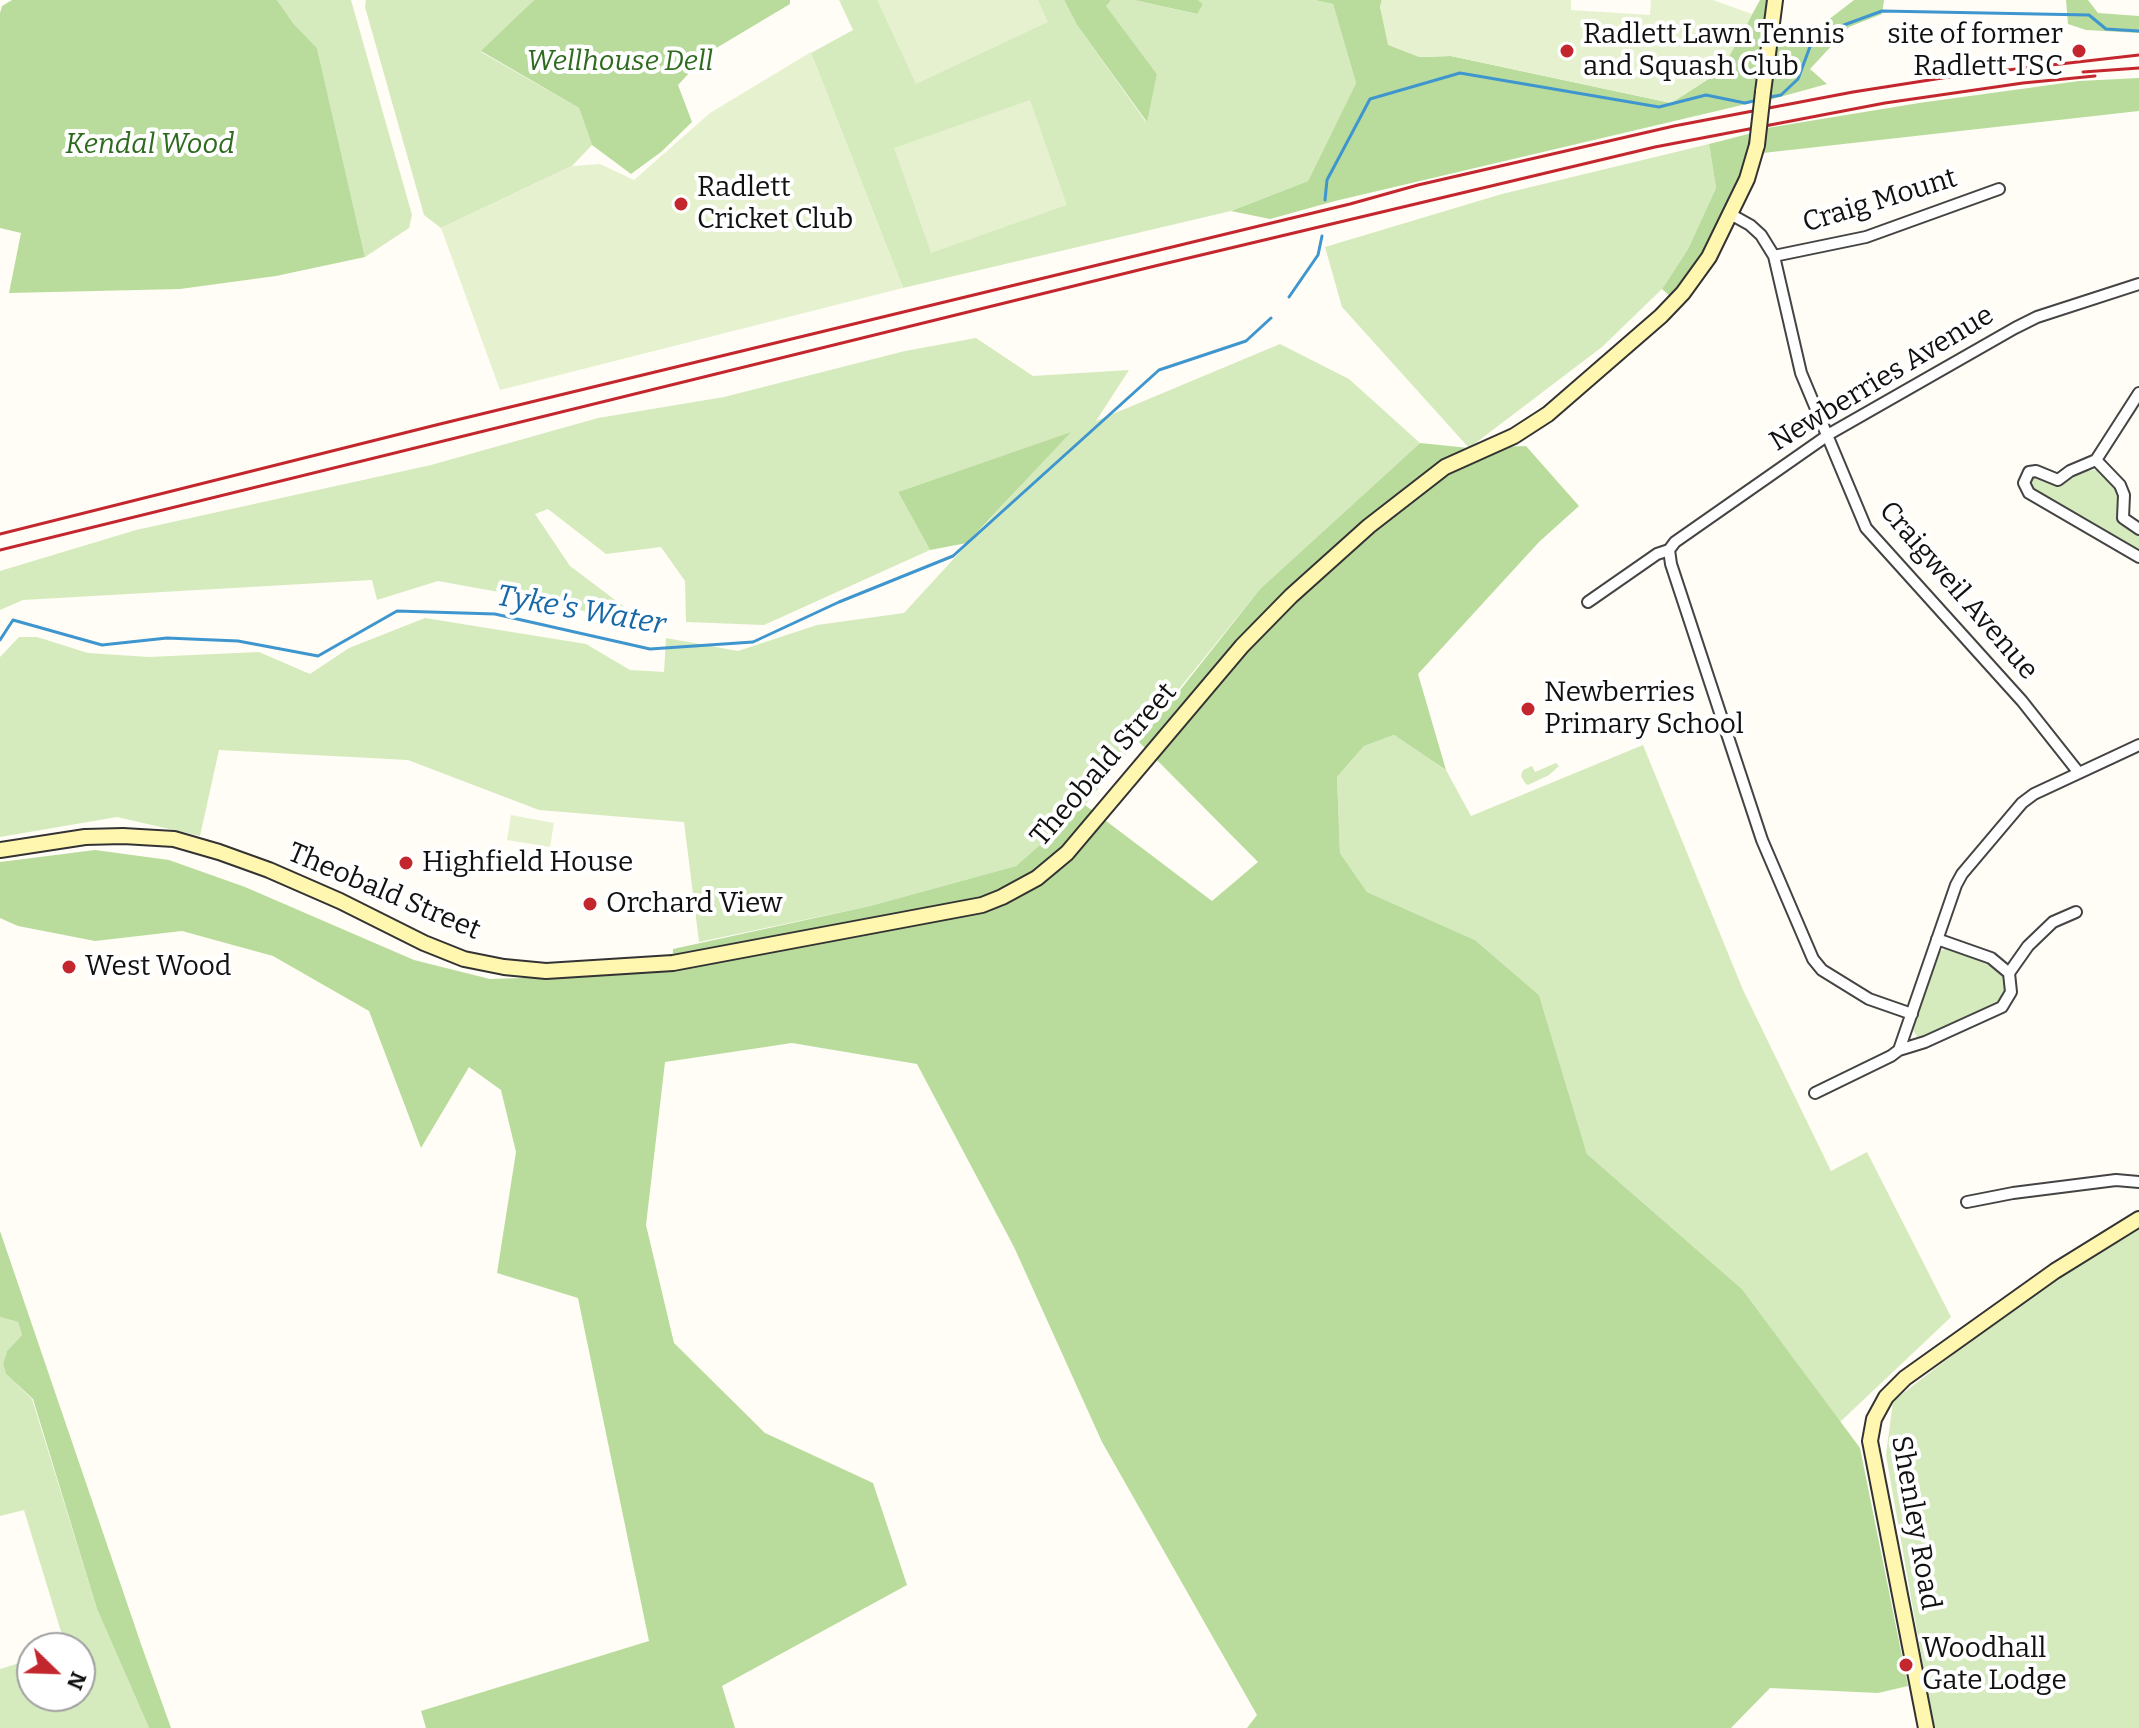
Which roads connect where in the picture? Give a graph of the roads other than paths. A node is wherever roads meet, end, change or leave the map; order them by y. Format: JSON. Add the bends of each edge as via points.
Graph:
{"nodes":[{"id":1,"x":1775,"y":0,"type":"edge"},
{"id":2,"x":1999,"y":189,"type":"dead end"},
{"id":3,"x":1732,"y":215,"type":"junction"},
{"id":4,"x":1774,"y":256,"type":"junction"},
{"id":5,"x":2139,"y":284,"type":"edge"},
{"id":6,"x":2139,"y":393,"type":"edge"},
{"id":7,"x":1826,"y":435,"type":"junction"},
{"id":8,"x":2096,"y":460,"type":"junction"},
{"id":9,"x":2139,"y":529,"type":"edge"},
{"id":10,"x":1669,"y":550,"type":"junction"},
{"id":11,"x":2139,"y":557,"type":"edge"},
{"id":12,"x":1588,"y":602,"type":"dead end"},
{"id":13,"x":2139,"y":745,"type":"edge"},
{"id":14,"x":2079,"y":773,"type":"junction"},
{"id":15,"x":0,"y":850,"type":"edge"},
{"id":16,"x":2076,"y":912,"type":"dead end"},
{"id":17,"x":1937,"y":939,"type":"junction"},
{"id":18,"x":2009,"y":973,"type":"junction"},
{"id":19,"x":1912,"y":1014,"type":"junction"},
{"id":20,"x":1899,"y":1050,"type":"junction"},
{"id":21,"x":1815,"y":1093,"type":"dead end"},
{"id":22,"x":2139,"y":1182,"type":"edge"},
{"id":23,"x":1967,"y":1202,"type":"dead end"},
{"id":24,"x":2139,"y":1219,"type":"edge"},
{"id":25,"x":1926,"y":1728,"type":"edge"}],
"edges":[{"from":1,"to":3,"type":"street","name":"Theobald Street","bridge":true,"via":[[1757,145]]},
{"from":2,"to":4,"type":"street","name":"Craig Mount","via":[[1866,237]]},
{"from":3,"to":4,"type":"street","name":"Craigweil Avenue","via":[[1761,235]]},
{"from":3,"to":15,"type":"street","name":"Theobald Street","via":[[1709,257],[1661,316],[1548,414],[1514,436],[1445,467],[1369,526],[1242,646],[1067,853],[1037,878],[982,905],[673,963],[546,971],[464,959],[269,870],[174,839],[85,837]]},
{"from":4,"to":7,"type":"street","name":"Craigweil Avenue","via":[[1798,361]]},
{"from":5,"to":7,"type":"street","name":"Newberries Avenue","via":[[2026,322]]},
{"from":6,"to":8,"type":"street"},
{"from":7,"to":10,"type":"street","name":"Newberries Avenue"},
{"from":7,"to":14,"type":"street","name":"Craigweil Avenue","via":[[1866,528],[2022,701]]},
{"from":8,"to":9,"type":"street","via":[[2120,485],[2123,518]]},
{"from":8,"to":11,"type":"street","via":[[2058,480],[2029,472],[2025,488]]},
{"from":10,"to":12,"type":"street","name":"Newberries Avenue"},
{"from":10,"to":19,"type":"street","via":[[1762,840],[1813,959],[1869,999]]},
{"from":13,"to":14,"type":"street"},
{"from":14,"to":17,"type":"street","via":[[2022,803],[1986,845],[1956,885]]},
{"from":16,"to":18,"type":"street","via":[[2053,922]]},
{"from":17,"to":18,"type":"street","via":[[1991,958]]},
{"from":17,"to":19,"type":"street"},
{"from":18,"to":20,"type":"street","via":[[2011,992],[2002,1007]]},
{"from":19,"to":20,"type":"street"},
{"from":20,"to":21,"type":"street"},
{"from":22,"to":23,"type":"street","via":[[2116,1180]]},
{"from":24,"to":25,"type":"street","name":"Shenley Road","via":[[2055,1271],[1905,1378],[1874,1419],[1870,1441]]}]}
